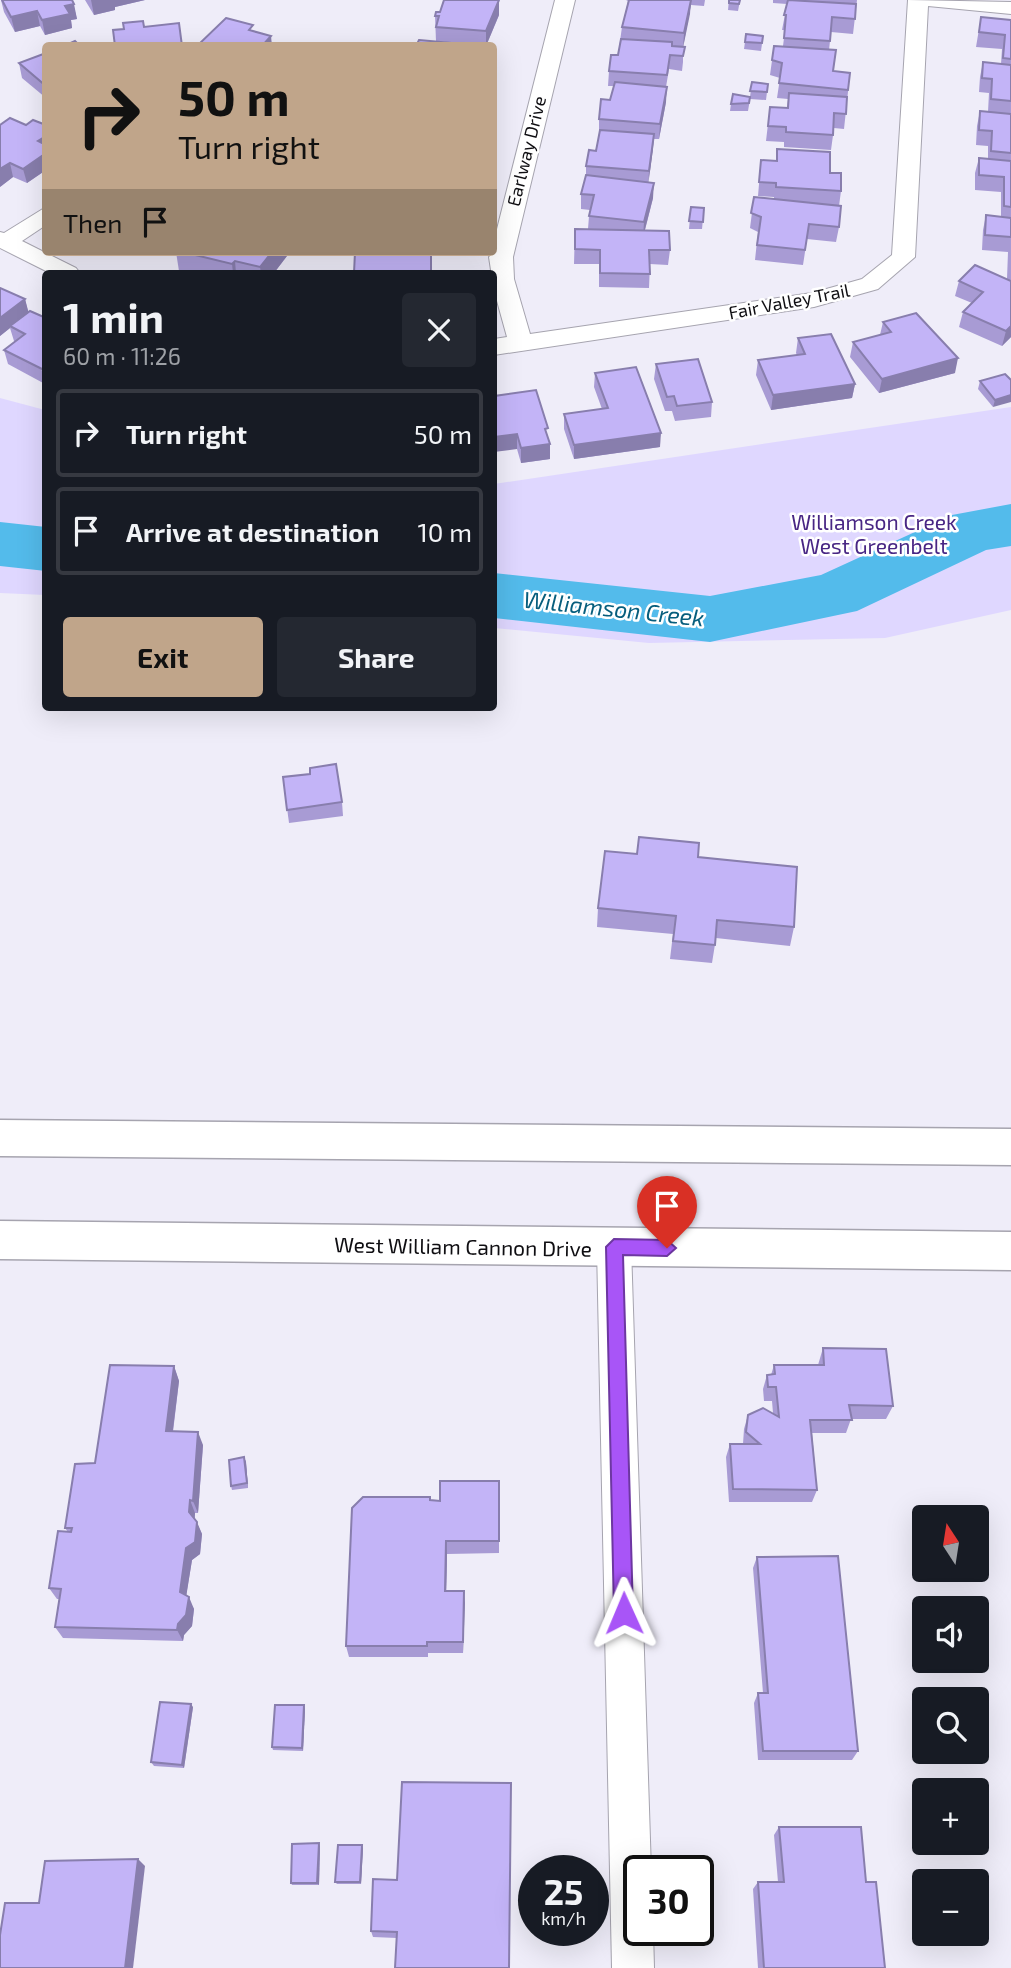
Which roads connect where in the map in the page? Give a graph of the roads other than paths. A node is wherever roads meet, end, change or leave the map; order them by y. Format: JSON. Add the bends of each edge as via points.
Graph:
{"nodes":[{"id":1,"x":565,"y":0,"type":"edge"},
{"id":2,"x":918,"y":0,"type":"edge"},
{"id":3,"x":927,"y":0,"type":"edge"},
{"id":4,"x":1011,"y":8,"type":"edge"},
{"id":5,"x":42,"y":216,"type":"edge"},
{"id":6,"x":3,"y":240,"type":"edge"},
{"id":7,"x":62,"y":270,"type":"edge"},
{"id":8,"x":521,"y":343,"type":"junction"},
{"id":9,"x":497,"y":347,"type":"edge"},
{"id":10,"x":0,"y":1138,"type":"edge"},
{"id":11,"x":1011,"y":1147,"type":"edge"},
{"id":12,"x":0,"y":1240,"type":"edge"},
{"id":13,"x":614,"y":1247,"type":"junction"},
{"id":14,"x":1011,"y":1251,"type":"edge"},
{"id":15,"x":633,"y":1968,"type":"edge"}],
"edges":[{"from":1,"to":8,"type":"street","name":"Earlway Drive","via":[[501,257],[502,279]]},
{"from":2,"to":8,"type":"street","name":"Fair Valley Trail","via":[[903,257],[870,285],[814,300]]},
{"from":3,"to":4,"type":"street"},
{"from":5,"to":6,"type":"street"},
{"from":6,"to":7,"type":"street"},
{"from":8,"to":9,"type":"street","name":"Fair Valley Trail"},
{"from":10,"to":11,"type":"main road"},
{"from":12,"to":13,"type":"main road","name":"West William Cannon Drive"},
{"from":13,"to":14,"type":"main road","name":"West William Cannon Drive"},
{"from":13,"to":15,"type":"street"}]}
